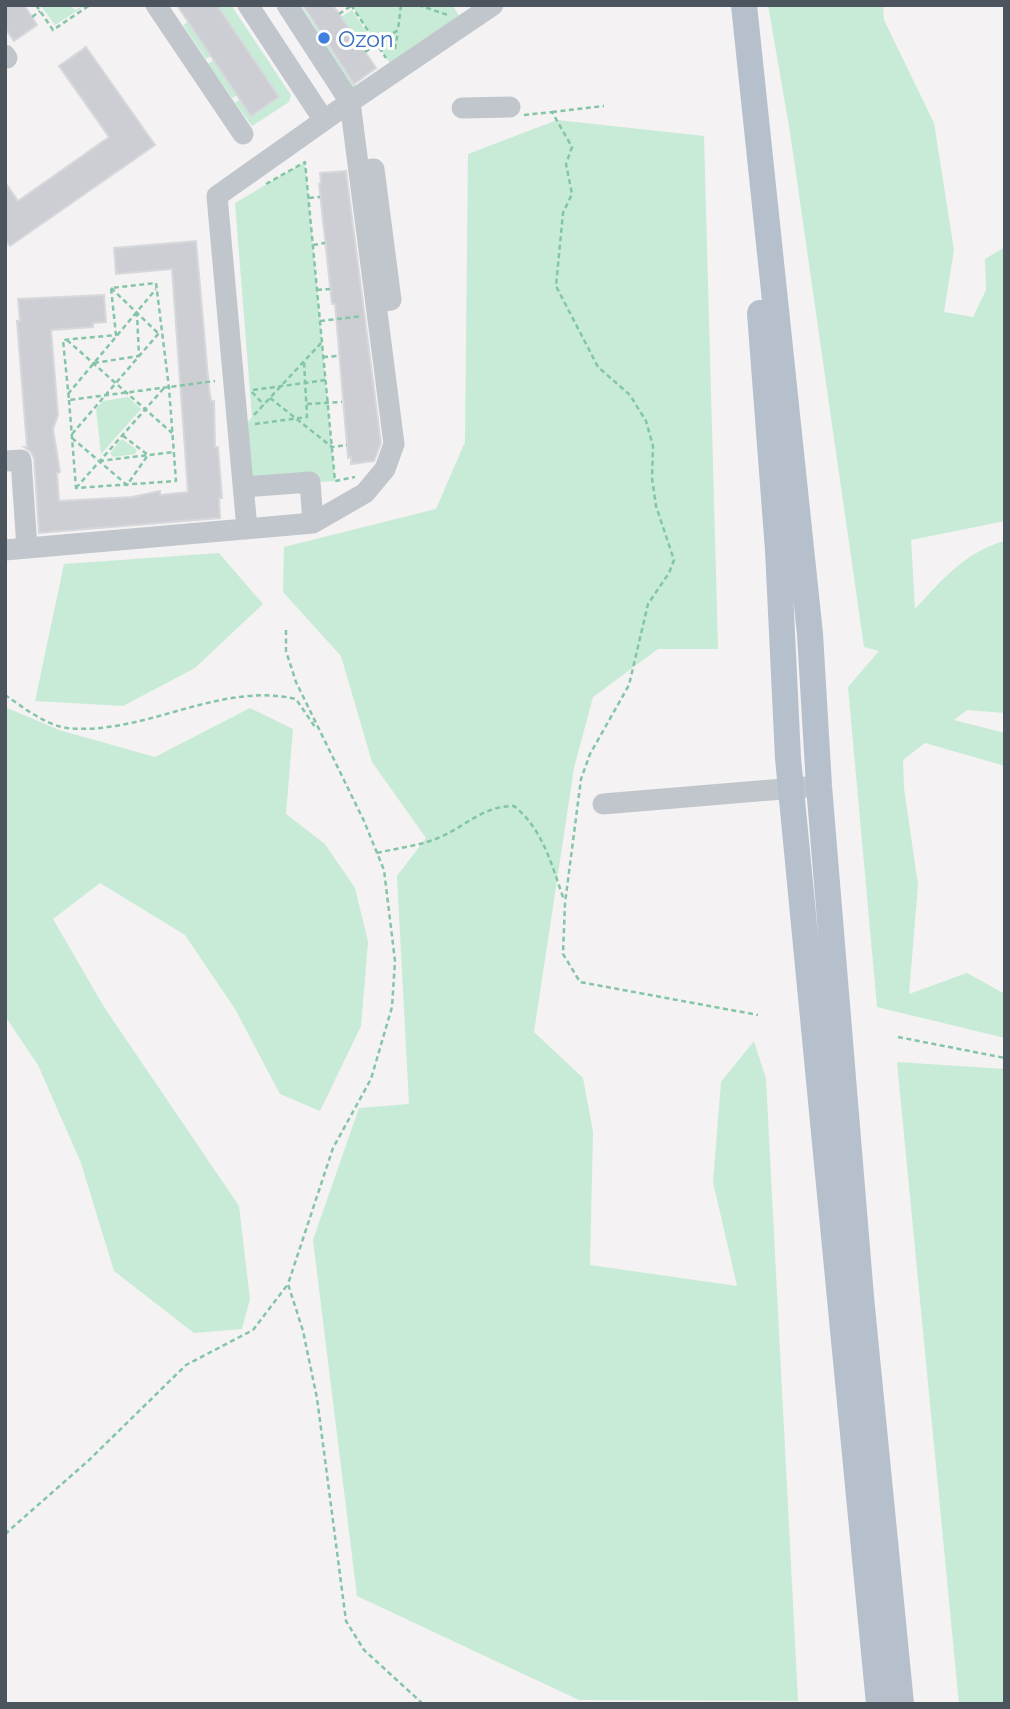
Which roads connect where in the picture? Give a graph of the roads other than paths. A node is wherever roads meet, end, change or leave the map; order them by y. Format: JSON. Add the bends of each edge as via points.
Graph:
{"nodes":[{"id":1,"x":156,"y":5,"type":"edge"},
{"id":2,"x":248,"y":5,"type":"edge"},
{"id":3,"x":286,"y":5,"type":"edge"},
{"id":4,"x":492,"y":5,"type":"edge"},
{"id":5,"x":729,"y":5,"type":"edge"},
{"id":6,"x":744,"y":5,"type":"edge"},
{"id":7,"x":350,"y":102,"type":"junction"},
{"id":8,"x":510,"y":107,"type":"dead end"},
{"id":9,"x":462,"y":108,"type":"dead end"},
{"id":10,"x":323,"y":120,"type":"junction"},
{"id":11,"x":243,"y":134,"type":"dead end"},
{"id":12,"x":5,"y":461,"type":"edge"},
{"id":13,"x":244,"y":487,"type":"junction"},
{"id":14,"x":313,"y":523,"type":"junction"},
{"id":15,"x":247,"y":529,"type":"junction"},
{"id":16,"x":27,"y":548,"type":"junction"},
{"id":17,"x":5,"y":550,"type":"edge"},
{"id":18,"x":819,"y":786,"type":"junction"},
{"id":19,"x":791,"y":788,"type":"junction"},
{"id":20,"x":603,"y":804,"type":"dead end"},
{"id":21,"x":879,"y":1704,"type":"edge"},
{"id":22,"x":901,"y":1704,"type":"edge"}],
"edges":[{"from":1,"to":11,"type":"street"},
{"from":2,"to":10,"type":"street"},
{"from":3,"to":7,"type":"street"},
{"from":4,"to":7,"type":"street"},
{"from":5,"to":19,"type":"main road","via":[[754,226]]},
{"from":6,"to":18,"type":"main road","via":[[809,621]]},
{"from":7,"to":10,"type":"street"},
{"from":7,"to":14,"type":"street","via":[[394,444],[392,457],[365,493]]},
{"from":8,"to":9,"type":"street"},
{"from":10,"to":13,"type":"street","via":[[217,196],[245,383]]},
{"from":12,"to":16,"type":"street","via":[[21,460]]},
{"from":13,"to":14,"type":"street","via":[[310,482]]},
{"from":13,"to":15,"type":"street"},
{"from":14,"to":15,"type":"street"},
{"from":15,"to":16,"type":"street"},
{"from":16,"to":17,"type":"street"},
{"from":18,"to":19,"type":"street"},
{"from":18,"to":22,"type":"main road","via":[[861,1297]]},
{"from":19,"to":20,"type":"street"},
{"from":19,"to":21,"type":"main road"}]}
